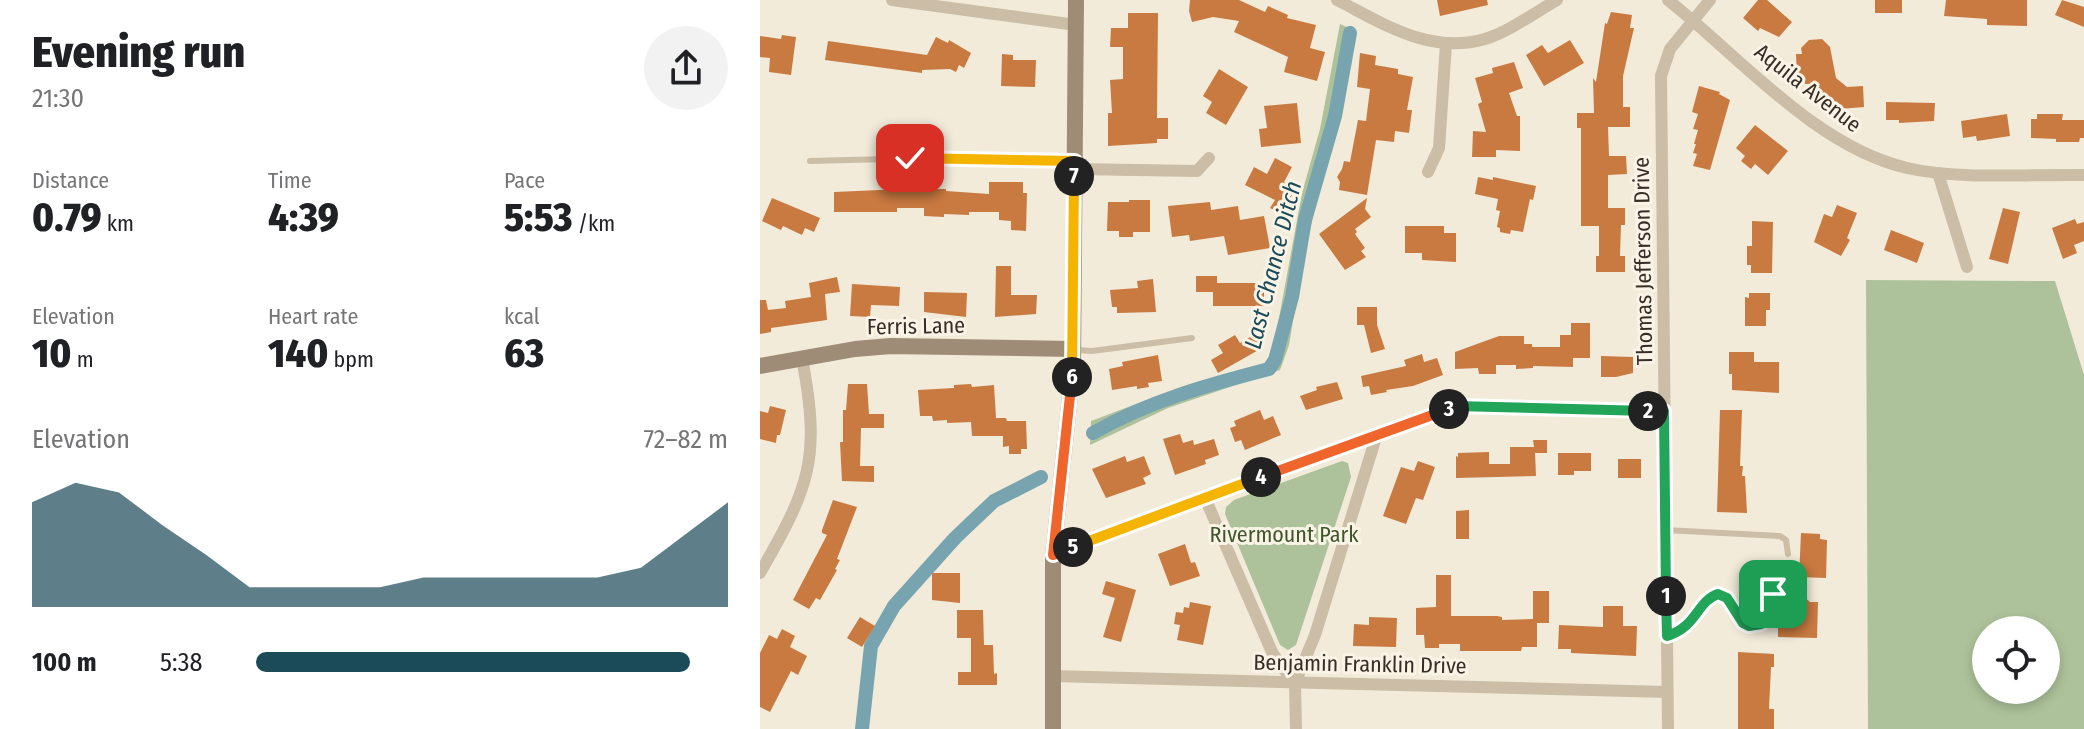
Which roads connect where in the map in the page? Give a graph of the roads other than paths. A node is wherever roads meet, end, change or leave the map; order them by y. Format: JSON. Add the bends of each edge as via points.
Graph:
{"nodes":[{"id":1,"x":892,"y":0,"type":"edge"},
{"id":2,"x":1076,"y":0,"type":"edge"},
{"id":3,"x":1337,"y":0,"type":"edge"},
{"id":4,"x":1557,"y":0,"type":"edge"},
{"id":5,"x":1668,"y":0,"type":"edge"},
{"id":6,"x":1710,"y":0,"type":"edge"},
{"id":7,"x":1693,"y":20,"type":"junction"},
{"id":8,"x":1076,"y":25,"type":"junction"},
{"id":9,"x":1446,"y":44,"type":"junction"},
{"id":10,"x":1209,"y":158,"type":"dead end"},
{"id":11,"x":810,"y":161,"type":"dead end"},
{"id":12,"x":1074,"y":165,"type":"junction"},
{"id":13,"x":1428,"y":172,"type":"dead end"},
{"id":14,"x":1938,"y":173,"type":"junction"},
{"id":15,"x":2084,"y":175,"type":"edge"},
{"id":16,"x":1967,"y":267,"type":"dead end"},
{"id":17,"x":1192,"y":338,"type":"dead end"},
{"id":18,"x":1073,"y":349,"type":"junction"},
{"id":19,"x":802,"y":358,"type":"junction"},
{"id":20,"x":760,"y":366,"type":"edge"},
{"id":21,"x":1664,"y":411,"type":"junction"},
{"id":22,"x":1377,"y":434,"type":"junction"},
{"id":23,"x":1205,"y":498,"type":"junction"},
{"id":24,"x":1665,"y":530,"type":"junction"},
{"id":25,"x":1788,"y":554,"type":"dead end"},
{"id":26,"x":1053,"y":555,"type":"junction"},
{"id":27,"x":760,"y":573,"type":"edge"},
{"id":28,"x":1780,"y":594,"type":"dead end"},
{"id":29,"x":1667,"y":636,"type":"junction"},
{"id":30,"x":1052,"y":676,"type":"junction"},
{"id":31,"x":1295,"y":683,"type":"junction"},
{"id":32,"x":1667,"y":692,"type":"junction"},
{"id":33,"x":1053,"y":729,"type":"edge"},
{"id":34,"x":1296,"y":729,"type":"edge"},
{"id":35,"x":1668,"y":729,"type":"edge"}],
"edges":[{"from":1,"to":8,"type":"street"},
{"from":2,"to":8,"type":"main road"},
{"from":3,"to":9,"type":"street","via":[[1407,35]]},
{"from":4,"to":9,"type":"street","via":[[1486,38]]},
{"from":5,"to":7,"type":"street","name":"Aquila Avenue"},
{"from":6,"to":7,"type":"street","name":"Thomas Jefferson Drive"},
{"from":7,"to":14,"type":"street","name":"Aquila Avenue","via":[[1834,137],[1882,161]]},
{"from":7,"to":21,"type":"street","name":"Thomas Jefferson Drive","via":[[1670,49],[1661,76]]},
{"from":8,"to":12,"type":"main road"},
{"from":9,"to":13,"type":"street","via":[[1439,148]]},
{"from":10,"to":12,"type":"street","via":[[1197,171]]},
{"from":11,"to":12,"type":"lane","via":[[925,158]]},
{"from":12,"to":18,"type":"main road"},
{"from":14,"to":15,"type":"street","name":"Aquila Avenue"},
{"from":14,"to":16,"type":"street"},
{"from":17,"to":18,"type":"lane"},
{"from":18,"to":19,"type":"main road","name":"Ferris Lane","via":[[891,346]]},
{"from":18,"to":26,"type":"main road"},
{"from":19,"to":20,"type":"main road","name":"Ferris Lane"},
{"from":19,"to":27,"type":"street","via":[[812,416],[809,466],[793,516]]},
{"from":21,"to":22,"type":"street","via":[[1455,406]]},
{"from":21,"to":24,"type":"street","name":"Thomas Jefferson Drive"},
{"from":22,"to":23,"type":"street"},
{"from":22,"to":31,"type":"street"},
{"from":23,"to":26,"type":"street"},
{"from":23,"to":31,"type":"street","via":[[1272,652]]},
{"from":24,"to":25,"type":"lane","via":[[1780,536]]},
{"from":24,"to":29,"type":"street","name":"Thomas Jefferson Drive"},
{"from":26,"to":30,"type":"main road"},
{"from":28,"to":29,"type":"lane","via":[[1769,599],[1761,624],[1743,623],[1723,595],[1713,596],[1690,623]]},
{"from":29,"to":32,"type":"street","name":"Thomas Jefferson Drive"},
{"from":30,"to":31,"type":"street","name":"Benjamin Franklin Drive"},
{"from":30,"to":33,"type":"main road"},
{"from":31,"to":32,"type":"street","name":"Benjamin Franklin Drive"},
{"from":31,"to":34,"type":"street"},
{"from":32,"to":35,"type":"street","name":"Thomas Jefferson Drive"}]}
